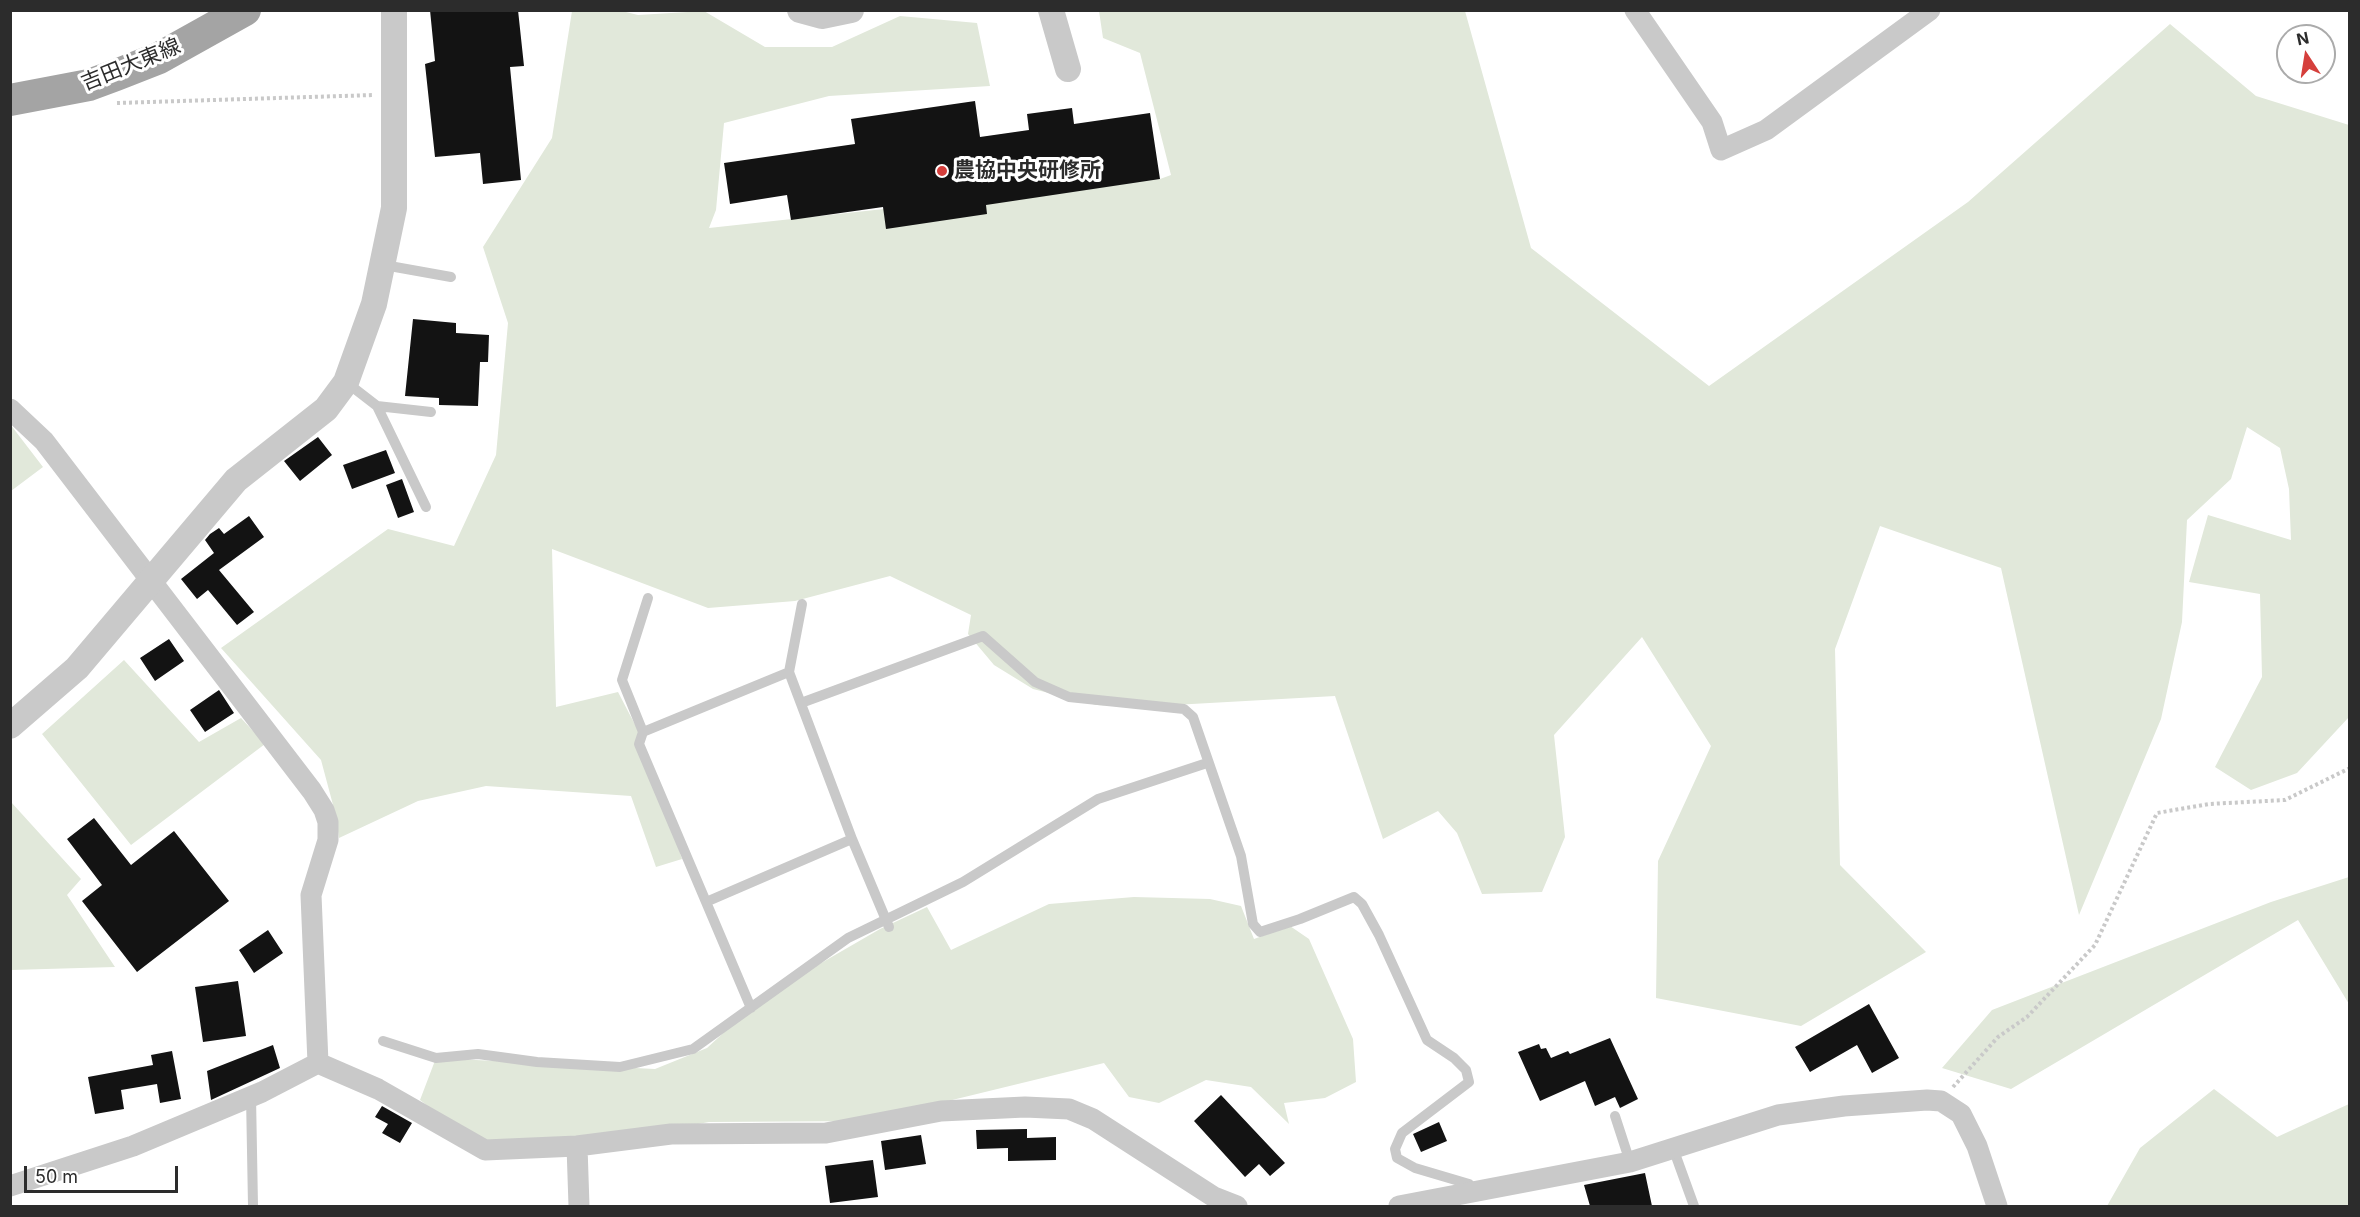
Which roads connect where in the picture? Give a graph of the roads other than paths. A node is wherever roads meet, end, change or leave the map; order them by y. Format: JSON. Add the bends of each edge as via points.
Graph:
{"nodes":[{"id":1,"x":245,"y":10,"type":"edge"},
{"id":2,"x":394,"y":10,"type":"edge"},
{"id":3,"x":800,"y":10,"type":"edge"},
{"id":4,"x":851,"y":10,"type":"edge"},
{"id":5,"x":1051,"y":10,"type":"edge"},
{"id":6,"x":1635,"y":10,"type":"edge"},
{"id":7,"x":1930,"y":10,"type":"edge"},
{"id":8,"x":1068,"y":69,"type":"dead end"},
{"id":9,"x":10,"y":100,"type":"edge"},
{"id":10,"x":384,"y":265,"type":"junction"},
{"id":11,"x":451,"y":277,"type":"dead end"},
{"id":12,"x":346,"y":382,"type":"junction"},
{"id":13,"x":377,"y":406,"type":"junction"},
{"id":14,"x":10,"y":409,"type":"edge"},
{"id":15,"x":431,"y":412,"type":"dead end"},
{"id":16,"x":426,"y":507,"type":"dead end"},
{"id":17,"x":151,"y":580,"type":"junction"},
{"id":18,"x":648,"y":598,"type":"dead end"},
{"id":19,"x":802,"y":604,"type":"dead end"},
{"id":20,"x":789,"y":672,"type":"junction"},
{"id":21,"x":801,"y":703,"type":"junction"},
{"id":22,"x":10,"y":726,"type":"edge"},
{"id":23,"x":643,"y":732,"type":"junction"},
{"id":24,"x":1207,"y":763,"type":"junction"},
{"id":25,"x":852,"y":839,"type":"junction"},
{"id":26,"x":706,"y":902,"type":"junction"},
{"id":27,"x":886,"y":924,"type":"junction"},
{"id":28,"x":751,"y":1008,"type":"junction"},
{"id":29,"x":383,"y":1041,"type":"dead end"},
{"id":30,"x":318,"y":1063,"type":"junction"},
{"id":31,"x":252,"y":1096,"type":"junction"},
{"id":32,"x":1616,"y":1116,"type":"dead end"},
{"id":33,"x":577,"y":1146,"type":"junction"},
{"id":34,"x":1673,"y":1148,"type":"junction"},
{"id":35,"x":1630,"y":1162,"type":"junction"},
{"id":36,"x":10,"y":1186,"type":"edge"},
{"id":37,"x":1475,"y":1191,"type":"junction"},
{"id":38,"x":253,"y":1206,"type":"edge"},
{"id":39,"x":579,"y":1206,"type":"edge"},
{"id":40,"x":1237,"y":1206,"type":"edge"},
{"id":41,"x":1399,"y":1206,"type":"edge"},
{"id":42,"x":1694,"y":1206,"type":"edge"},
{"id":43,"x":1997,"y":1206,"type":"edge"}],
"edges":[{"from":1,"to":9,"type":"main road","name":"吉田大東線","via":[[159,58],[116,75],[89,85]]},
{"from":2,"to":10,"type":"street","via":[[394,208]]},
{"from":3,"to":4,"type":"street","via":[[822,16]]},
{"from":5,"to":8,"type":"street"},
{"from":6,"to":7,"type":"street","via":[[1712,122],[1721,150],[1766,130]]},
{"from":10,"to":11,"type":"lane"},
{"from":10,"to":12,"type":"street","via":[[375,304]]},
{"from":12,"to":13,"type":"lane"},
{"from":12,"to":17,"type":"street","via":[[326,409],[236,480]]},
{"from":13,"to":15,"type":"lane"},
{"from":13,"to":16,"type":"lane"},
{"from":14,"to":17,"type":"street","via":[[44,441]]},
{"from":17,"to":22,"type":"street","via":[[77,668]]},
{"from":17,"to":30,"type":"street","via":[[312,791],[326,816],[328,840],[311,895]]},
{"from":18,"to":23,"type":"lane","via":[[622,680]]},
{"from":19,"to":20,"type":"lane"},
{"from":20,"to":21,"type":"lane"},
{"from":20,"to":23,"type":"lane"},
{"from":21,"to":24,"type":"lane","via":[[983,636],[1035,682],[1069,697],[1184,709],[1193,717]]},
{"from":21,"to":25,"type":"lane"},
{"from":23,"to":26,"type":"lane","via":[[639,744]]},
{"from":24,"to":27,"type":"lane","via":[[1098,799]]},
{"from":24,"to":37,"type":"lane","via":[[1240,856],[1253,924],[1260,932],[1354,897],[1379,935],[1427,1040],[1467,1070],[1469,1082],[1402,1133],[1395,1149],[1397,1158],[1415,1168],[1469,1184]]},
{"from":25,"to":26,"type":"lane"},
{"from":25,"to":27,"type":"lane"},
{"from":26,"to":28,"type":"lane"},
{"from":27,"to":28,"type":"lane","via":[[848,938]]},
{"from":28,"to":29,"type":"lane","via":[[693,1048],[620,1067],[478,1054],[436,1058]]},
{"from":30,"to":31,"type":"street"},
{"from":30,"to":33,"type":"street","via":[[378,1089],[485,1150]]},
{"from":31,"to":36,"type":"street","via":[[133,1146]]},
{"from":31,"to":38,"type":"lane"},
{"from":32,"to":35,"type":"lane"},
{"from":33,"to":39,"type":"street"},
{"from":33,"to":40,"type":"street","via":[[671,1134],[826,1133],[941,1111],[1069,1109],[1093,1119],[1214,1197]]},
{"from":34,"to":35,"type":"street"},
{"from":34,"to":42,"type":"lane"},
{"from":34,"to":43,"type":"street","via":[[1778,1115],[1844,1106],[1941,1101],[1961,1114],[1977,1146]]},
{"from":35,"to":37,"type":"street"},
{"from":37,"to":41,"type":"street"}]}
